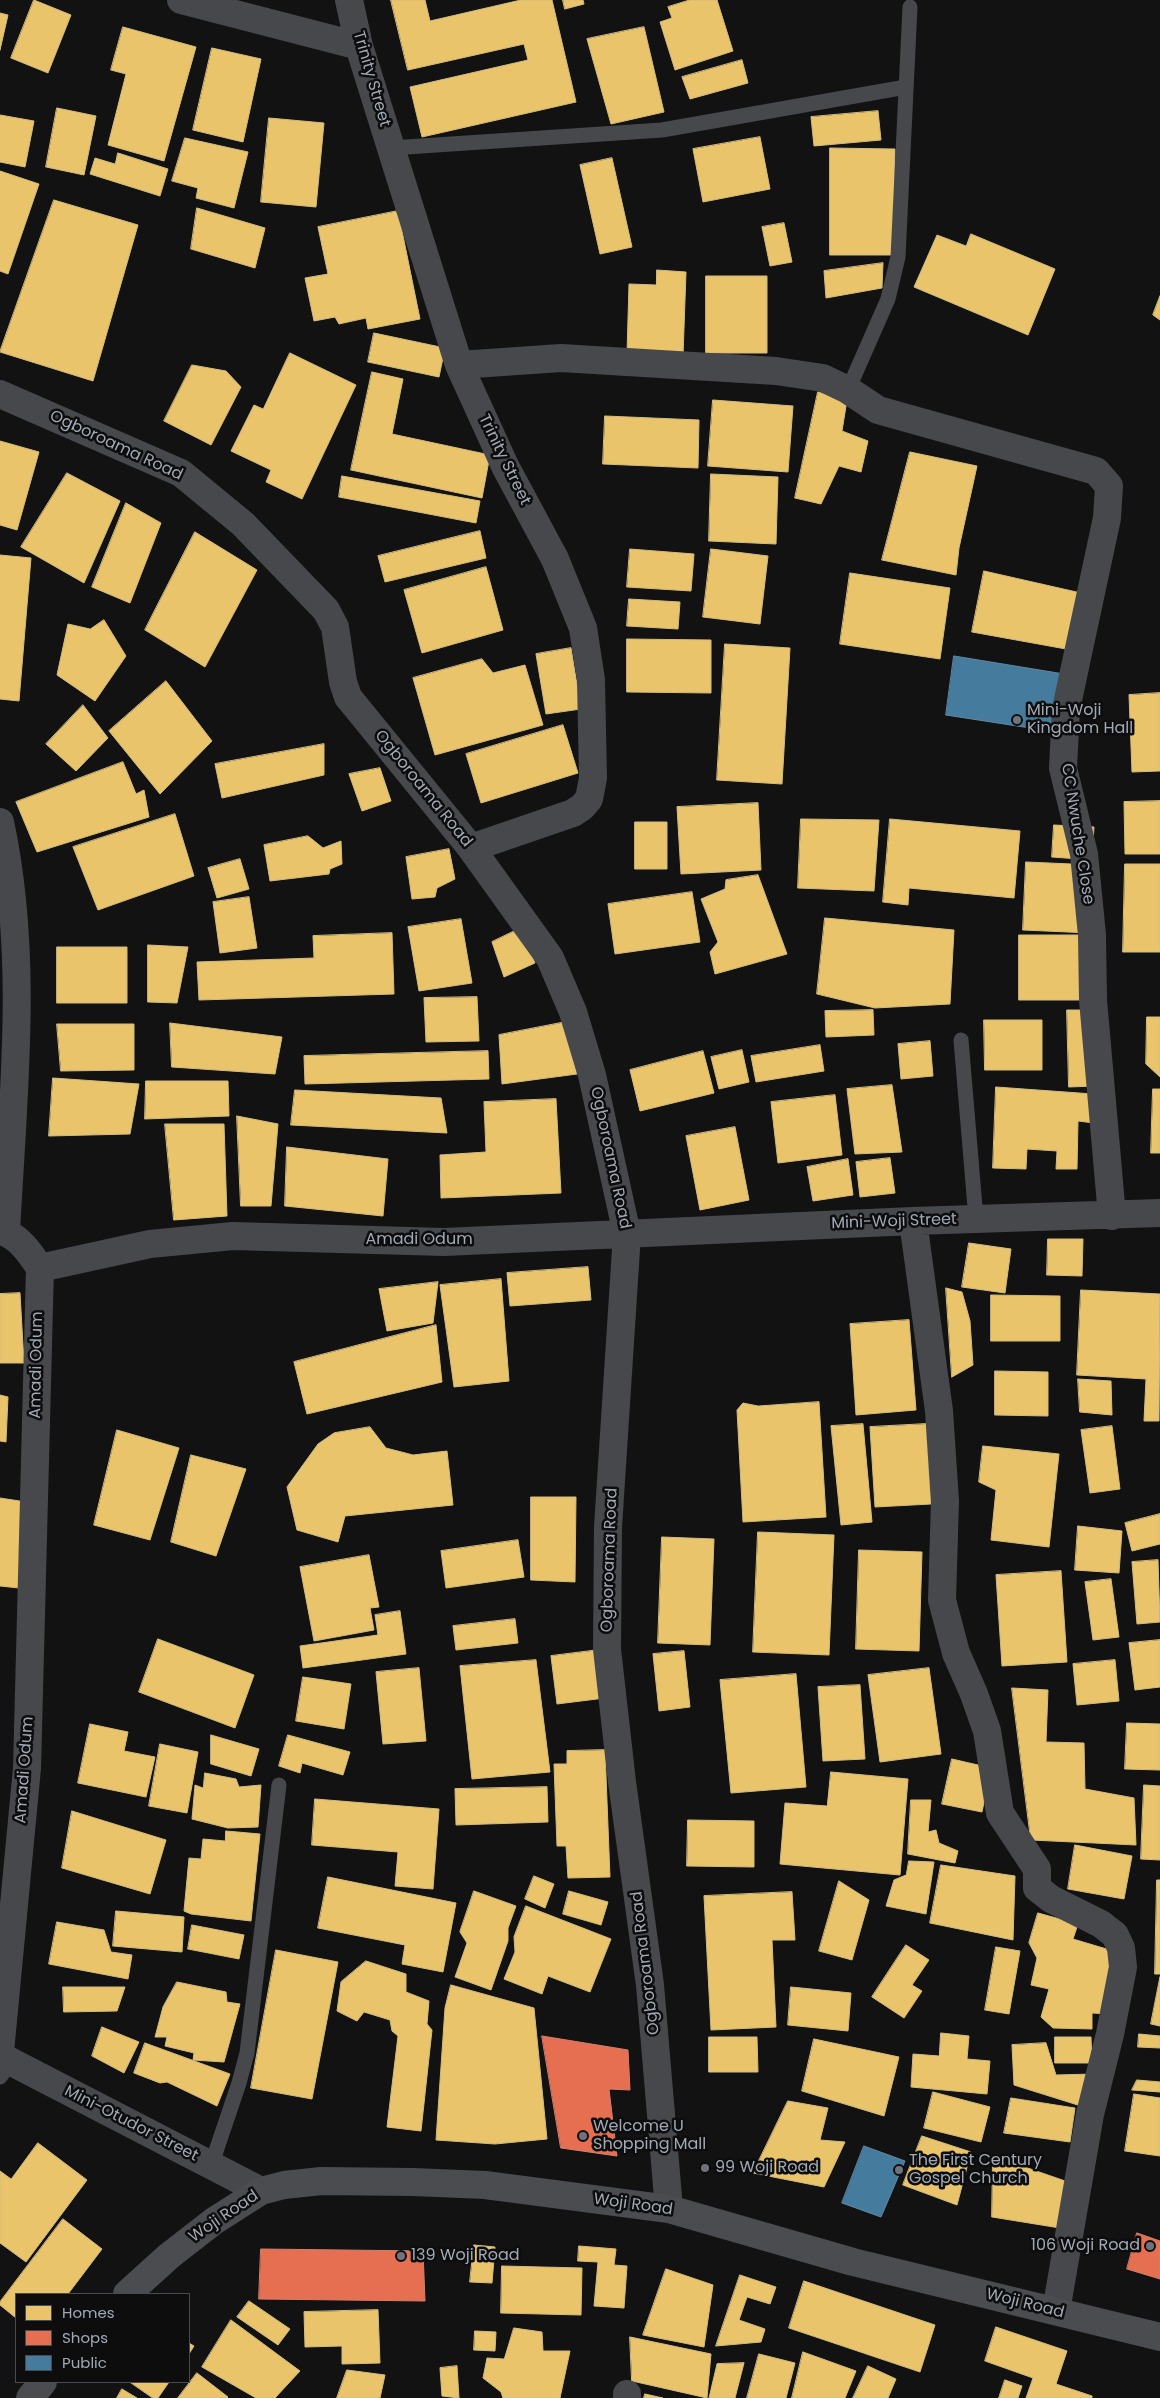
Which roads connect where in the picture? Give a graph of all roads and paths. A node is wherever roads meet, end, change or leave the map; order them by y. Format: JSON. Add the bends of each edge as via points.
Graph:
{"nodes":[{"id":1,"x":181,"y":0,"type":"edge"},
{"id":2,"x":349,"y":0,"type":"edge"},
{"id":3,"x":910,"y":7,"type":"dead end"},
{"id":4,"x":359,"y":46,"type":"junction"},
{"id":5,"x":906,"y":87,"type":"junction"},
{"id":6,"x":391,"y":148,"type":"junction"},
{"id":7,"x":459,"y":365,"type":"junction"},
{"id":8,"x":848,"y":390,"type":"junction"},
{"id":9,"x":0,"y":394,"type":"edge"},
{"id":10,"x":0,"y":822,"type":"edge"},
{"id":11,"x":471,"y":848,"type":"junction"},
{"id":12,"x":961,"y":1040,"type":"dead end"},
{"id":13,"x":1160,"y":1213,"type":"edge"},
{"id":14,"x":1112,"y":1216,"type":"junction"},
{"id":15,"x":976,"y":1219,"type":"junction"},
{"id":16,"x":913,"y":1221,"type":"junction"},
{"id":17,"x":3,"y":1231,"type":"edge"},
{"id":18,"x":627,"y":1234,"type":"junction"},
{"id":19,"x":40,"y":1268,"type":"junction"},
{"id":20,"x":279,"y":1785,"type":"dead end"},
{"id":21,"x":3,"y":2062,"type":"edge"},
{"id":22,"x":211,"y":2166,"type":"junction"},
{"id":23,"x":261,"y":2191,"type":"junction"},
{"id":24,"x":669,"y":2209,"type":"junction"},
{"id":25,"x":128,"y":2293,"type":"edge"},
{"id":26,"x":1056,"y":2311,"type":"junction"},
{"id":27,"x":1160,"y":2337,"type":"edge"},
{"id":28,"x":42,"y":2383,"type":"edge"},
{"id":29,"x":30,"y":2398,"type":"edge"}],
"edges":[{"from":1,"to":4,"type":"street"},
{"from":2,"to":4,"type":"street","name":"Trinity Street"},
{"from":3,"to":5,"type":"lane"},
{"from":4,"to":6,"type":"street","name":"Trinity Street"},
{"from":5,"to":6,"type":"lane","via":[[662,130]]},
{"from":5,"to":8,"type":"lane","via":[[898,257],[888,299]]},
{"from":6,"to":7,"type":"street","name":"Trinity Street"},
{"from":7,"to":8,"type":"street","via":[[561,358],[776,370],[823,378]]},
{"from":7,"to":11,"type":"street","name":"Trinity Street","via":[[505,466],[555,559],[583,628],[591,680],[593,778],[589,798],[582,808]]},
{"from":8,"to":14,"type":"street","name":"CC Nwuche Close","via":[[878,410],[1096,470],[1109,486],[1107,518],[1066,709],[1063,768],[1084,863],[1092,935],[1093,1000]]},
{"from":9,"to":11,"type":"street","name":"Ogboroama Road","via":[[181,473],[244,524],[326,610],[335,627],[348,697]]},
{"from":10,"to":17,"type":"street","via":[[18,977]]},
{"from":11,"to":18,"type":"street","name":"Ogboroama Road","via":[[550,958],[573,1012],[592,1075]]},
{"from":12,"to":15,"type":"lane"},
{"from":13,"to":14,"type":"street","name":"Mini-Woji Street"},
{"from":14,"to":15,"type":"street","name":"Mini-Woji Street"},
{"from":15,"to":16,"type":"street","name":"Mini-Woji Street"},
{"from":16,"to":18,"type":"street","name":"Mini-Woji Street"},
{"from":16,"to":26,"type":"street","via":[[939,1411],[945,1501],[942,1600],[956,1653],[987,1731],[1000,1813],[1036,1869],[1037,1888],[1051,1899],[1101,1924],[1115,1934],[1121,1948],[1123,1967],[1090,2114]]},
{"from":17,"to":19,"type":"street","via":[[25,1247]]},
{"from":18,"to":19,"type":"street","name":"Amadi Odum","via":[[444,1242],[233,1236],[150,1244]]},
{"from":18,"to":24,"type":"street","name":"Ogboroama Road","via":[[608,1527],[607,1649],[650,1985]]},
{"from":19,"to":21,"type":"street","name":"Amadi Odum","via":[[27,1768]]},
{"from":20,"to":22,"type":"lane","via":[[246,2053]]},
{"from":21,"to":22,"type":"street","name":"Mini-Otudor Street"},
{"from":22,"to":23,"type":"street","name":"Mini-Otudor Street"},
{"from":23,"to":24,"type":"main road","name":"Woji Road","via":[[321,2180],[412,2182],[484,2186]]},
{"from":23,"to":25,"type":"main road","name":"Woji Road","via":[[168,2256]]},
{"from":24,"to":26,"type":"main road","name":"Woji Road","via":[[853,2262]]},
{"from":26,"to":27,"type":"main road","name":"Woji Road"},
{"from":28,"to":29,"type":"main road"}]}
